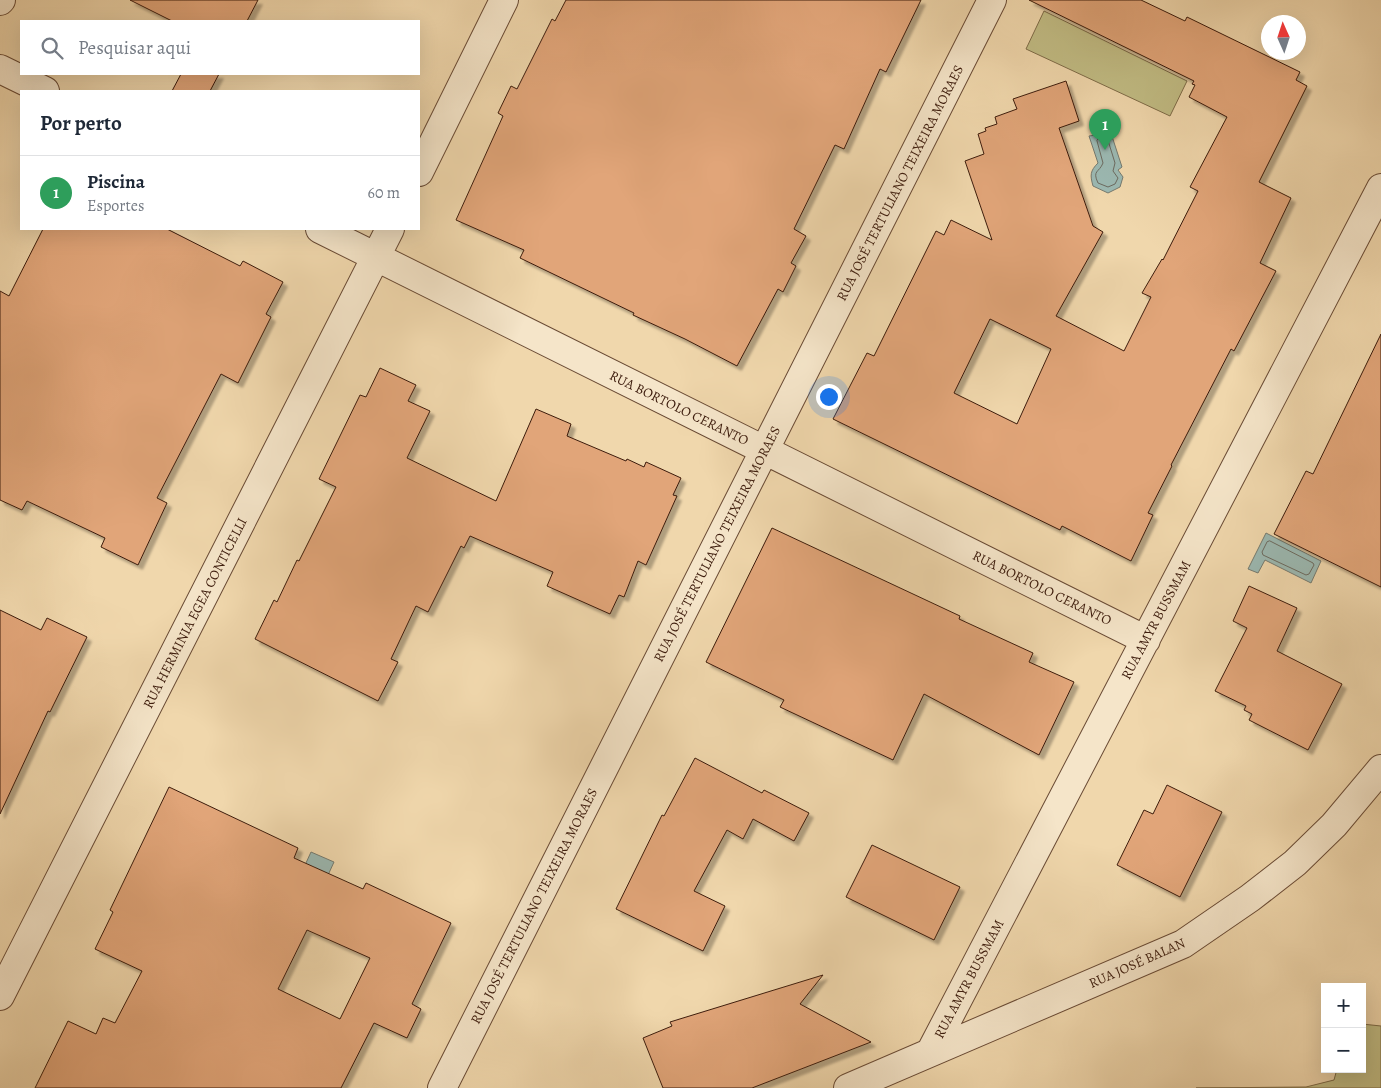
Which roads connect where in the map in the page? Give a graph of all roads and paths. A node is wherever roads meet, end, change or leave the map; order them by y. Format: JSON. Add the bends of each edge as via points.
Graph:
{"nodes":[{"id":1,"x":504,"y":0,"type":"edge"},
{"id":2,"x":992,"y":0,"type":"edge"},
{"id":3,"x":0,"y":69,"type":"edge"},
{"id":4,"x":42,"y":90,"type":"edge"},
{"id":5,"x":420,"y":170,"type":"edge"},
{"id":6,"x":1381,"y":188,"type":"edge"},
{"id":7,"x":322,"y":230,"type":"edge"},
{"id":8,"x":390,"y":230,"type":"edge"},
{"id":9,"x":376,"y":257,"type":"junction"},
{"id":10,"x":765,"y":450,"type":"junction"},
{"id":11,"x":1146,"y":640,"type":"junction"},
{"id":12,"x":1381,"y":768,"type":"edge"},
{"id":13,"x":0,"y":996,"type":"edge"},
{"id":14,"x":931,"y":1051,"type":"junction"},
{"id":15,"x":442,"y":1088,"type":"edge"},
{"id":16,"x":848,"y":1088,"type":"edge"}],
"edges":[{"from":1,"to":5,"type":"street"},
{"from":2,"to":10,"type":"street","name":"RUA JOSÉ TERTULIANO TEIXEIRA MORAES"},
{"from":3,"to":4,"type":"street"},
{"from":6,"to":11,"type":"street","name":"RUA AMYR BUSSMAM"},
{"from":7,"to":9,"type":"street","name":"RUA BORTOLO CERANTO"},
{"from":8,"to":9,"type":"street","name":"RUA HERMINIA EGEA CONTICELLI"},
{"from":9,"to":10,"type":"street","name":"RUA BORTOLO CERANTO"},
{"from":9,"to":13,"type":"street","name":"RUA HERMINIA EGEA CONTICELLI"},
{"from":10,"to":11,"type":"street","name":"RUA BORTOLO CERANTO"},
{"from":10,"to":15,"type":"street","name":"RUA JOSÉ TERTULIANO TEIXEIRA MORAES"},
{"from":11,"to":14,"type":"street","name":"RUA AMYR BUSSMAM"},
{"from":12,"to":14,"type":"street","name":"RUA JOSÉ BALAN","via":[[1334,824],[1295,863],[1183,944]]},
{"from":14,"to":16,"type":"street","name":"RUA JOSÉ BALAN"}]}
